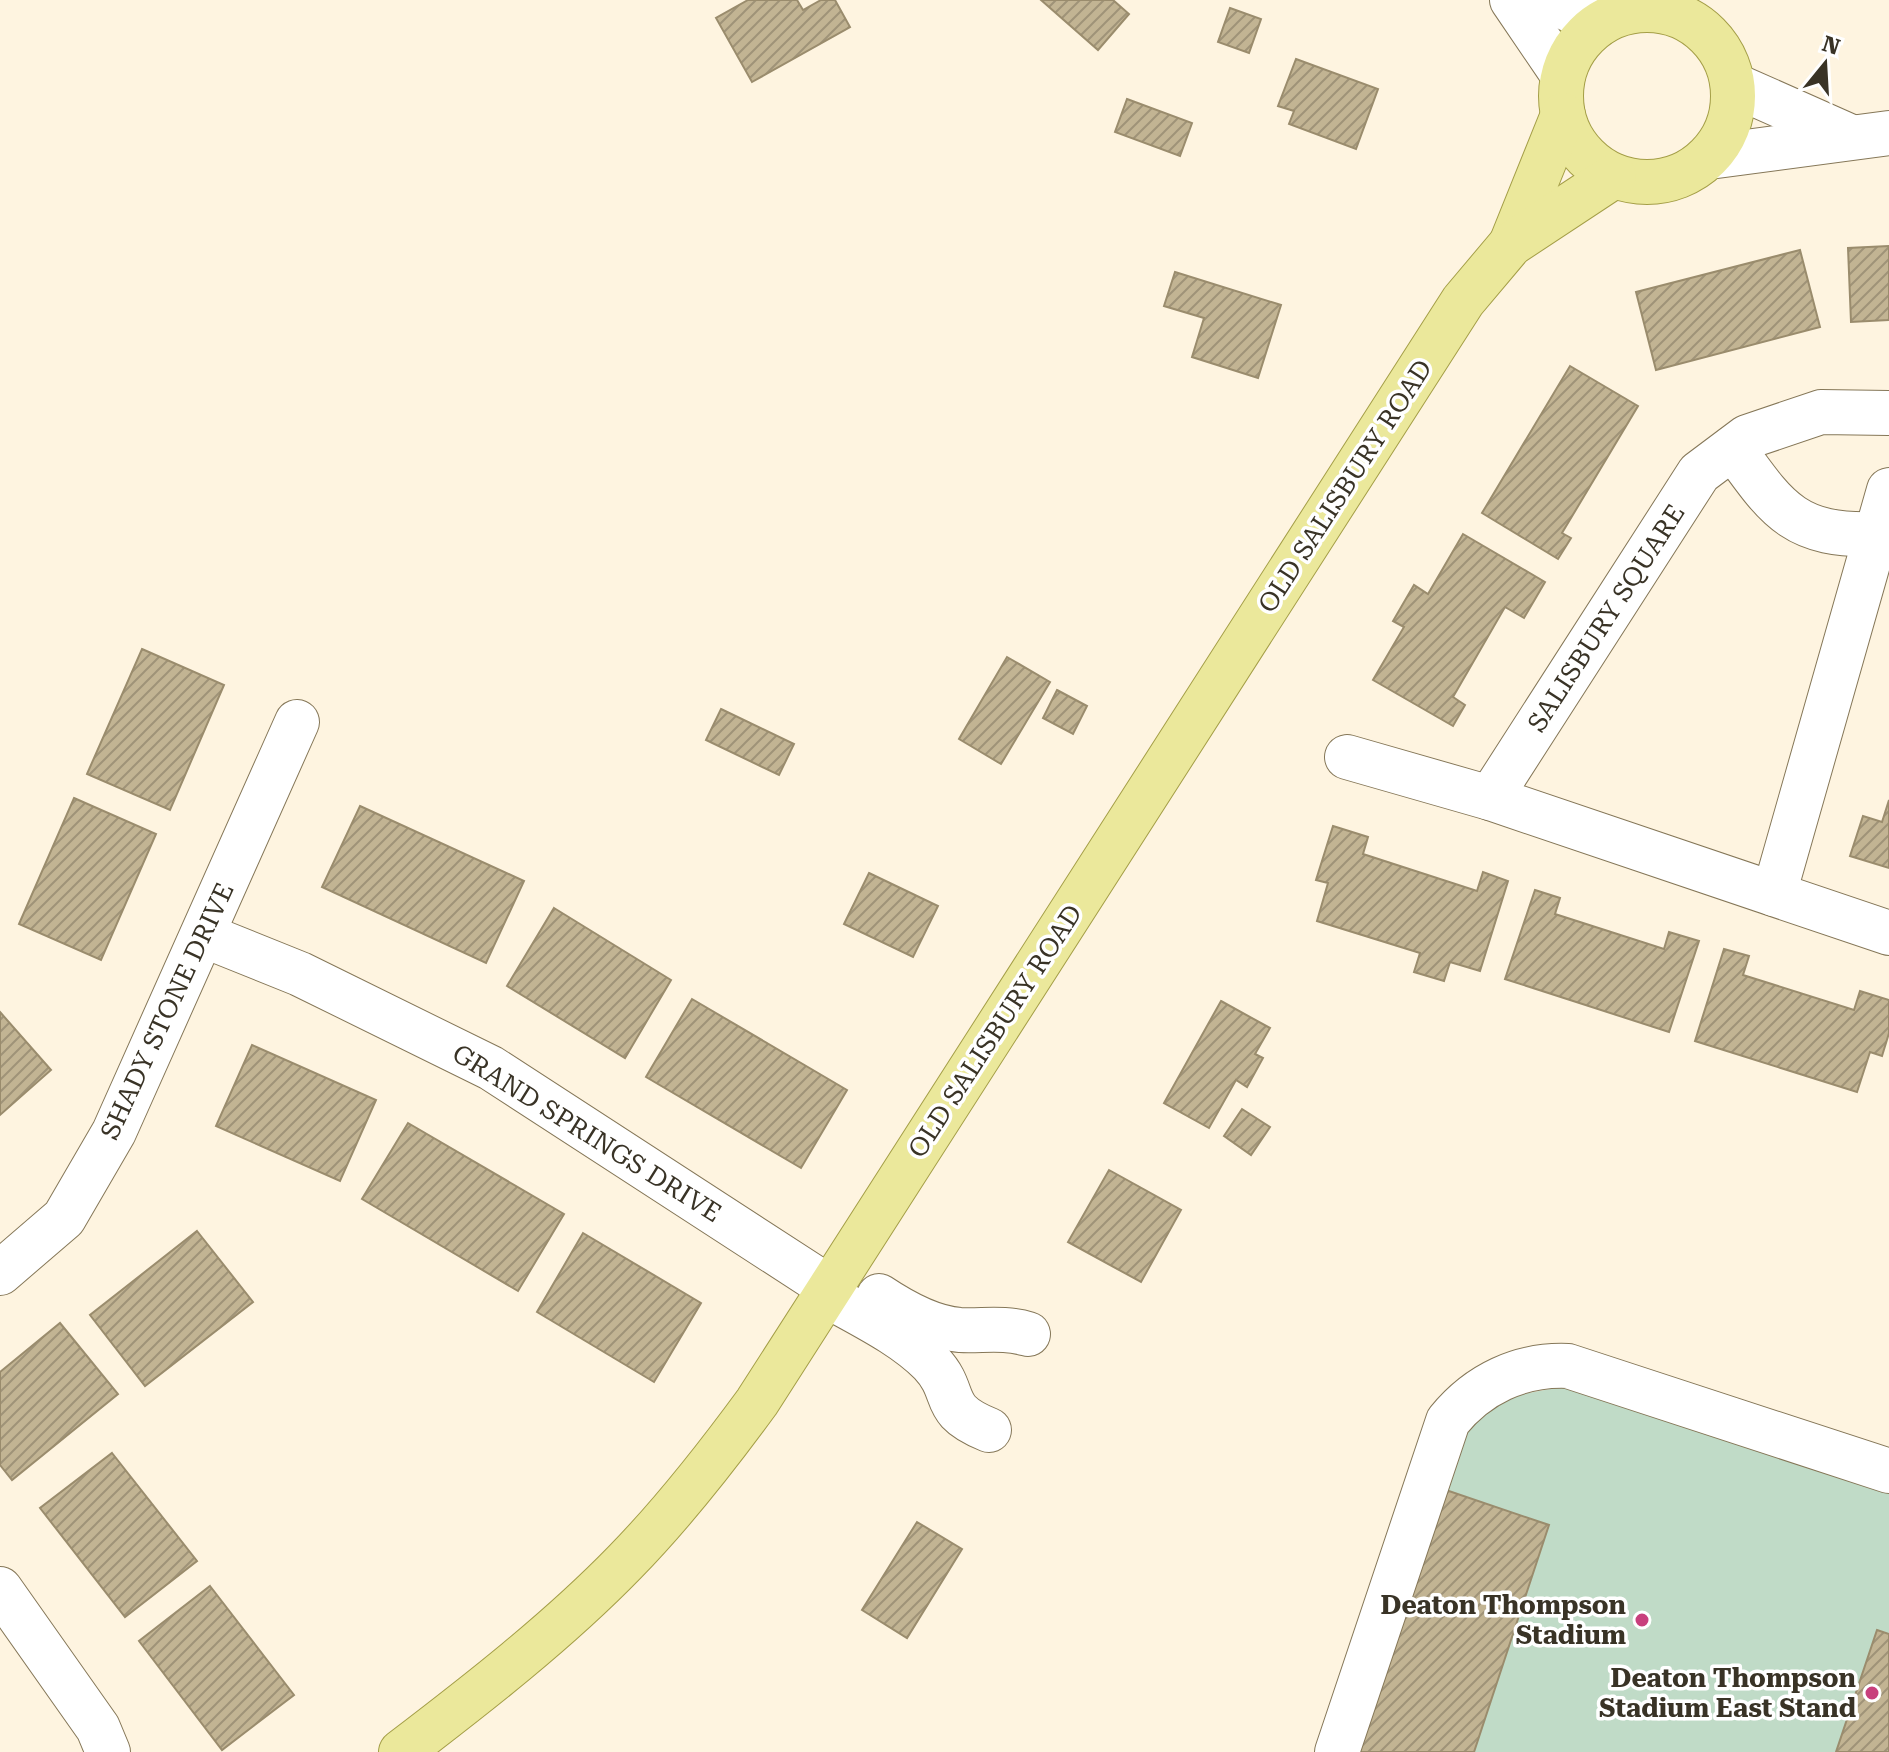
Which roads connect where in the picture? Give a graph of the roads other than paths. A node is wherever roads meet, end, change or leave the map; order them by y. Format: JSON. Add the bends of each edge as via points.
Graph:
{"nodes":[{"id":1,"x":1512,"y":0,"type":"edge"},
{"id":2,"x":1549,"y":0,"type":"edge"},
{"id":3,"x":1686,"y":9,"type":"edge"},
{"id":4,"x":1620,"y":12,"type":"edge"},
{"id":5,"x":1734,"y":85,"type":"junction"},
{"id":6,"x":1563,"y":95,"type":"junction"},
{"id":7,"x":1869,"y":135,"type":"edge"},
{"id":8,"x":1709,"y":157,"type":"junction"},
{"id":9,"x":1614,"y":176,"type":"junction"},
{"id":10,"x":1511,"y":244,"type":"junction"},
{"id":11,"x":1889,"y":413,"type":"edge"},
{"id":12,"x":1733,"y":448,"type":"junction"},
{"id":13,"x":1889,"y":490,"type":"edge"},
{"id":14,"x":1876,"y":534,"type":"junction"},
{"id":15,"x":297,"y":722,"type":"dead end"},
{"id":16,"x":1347,"y":757,"type":"dead end"},
{"id":17,"x":1490,"y":798,"type":"junction"},
{"id":18,"x":1774,"y":894,"type":"junction"},
{"id":19,"x":1889,"y":933,"type":"edge"},
{"id":20,"x":203,"y":935,"type":"junction"},
{"id":21,"x":0,"y":1273,"type":"edge"},
{"id":22,"x":833,"y":1285,"type":"junction"},
{"id":23,"x":1028,"y":1334,"type":"dead end"},
{"id":24,"x":989,"y":1430,"type":"dead end"},
{"id":25,"x":1889,"y":1471,"type":"edge"},
{"id":26,"x":0,"y":1589,"type":"edge"},
{"id":27,"x":108,"y":1752,"type":"edge"},
{"id":28,"x":401,"y":1752,"type":"edge"},
{"id":29,"x":1337,"y":1752,"type":"edge"}],
"edges":[{"from":1,"to":6,"type":"street"},
{"from":2,"to":4,"type":"street"},
{"from":3,"to":4,"type":"main road"},
{"from":3,"to":5,"type":"main road","via":[[1725,58]]},
{"from":4,"to":6,"type":"main road","name":"OLD SALISBURY ROAD","via":[[1571,56]]},
{"from":5,"to":7,"type":"street"},
{"from":5,"to":8,"type":"main road","via":[[1725,136]]},
{"from":6,"to":9,"type":"main road","via":[[1573,141],[1590,161]]},
{"from":6,"to":10,"type":"main road","name":"OLD SALISBURY ROAD"},
{"from":7,"to":8,"type":"street"},
{"from":8,"to":9,"type":"main road","via":[[1689,173],[1664,181]]},
{"from":9,"to":10,"type":"main road","name":"OLD SALISBURY ROAD"},
{"from":10,"to":22,"type":"main road","name":"OLD SALISBURY ROAD","via":[[1463,301]]},
{"from":11,"to":12,"type":"street","name":"SALISBURY SQUARE","via":[[1821,412],[1747,437]]},
{"from":12,"to":14,"type":"street","via":[[1769,497],[1794,519],[1839,536]]},
{"from":12,"to":17,"type":"street","name":"SALISBURY SQUARE","via":[[1699,473]]},
{"from":13,"to":14,"type":"street"},
{"from":14,"to":18,"type":"street"},
{"from":15,"to":20,"type":"street","name":"SHADY STONE DRIVE"},
{"from":16,"to":17,"type":"street"},
{"from":17,"to":18,"type":"street"},
{"from":18,"to":19,"type":"street"},
{"from":20,"to":21,"type":"street","name":"SHADY STONE DRIVE","via":[[114,1132],[64,1218]]},
{"from":20,"to":22,"type":"street","name":"GRAND SPRINGS DRIVE","via":[[300,974],[491,1068]]},
{"from":22,"to":23,"type":"street","via":[[932,1324]]},
{"from":22,"to":24,"type":"street","via":[[932,1365],[953,1408]]},
{"from":22,"to":28,"type":"main road","name":"OLD SALISBURY ROAD","via":[[757,1402],[693,1487],[623,1564],[475,1696]]},
{"from":25,"to":29,"type":"street","via":[[1568,1366],[1513,1372],[1463,1403],[1448,1421]]},
{"from":26,"to":27,"type":"street","via":[[98,1728]]}]}
